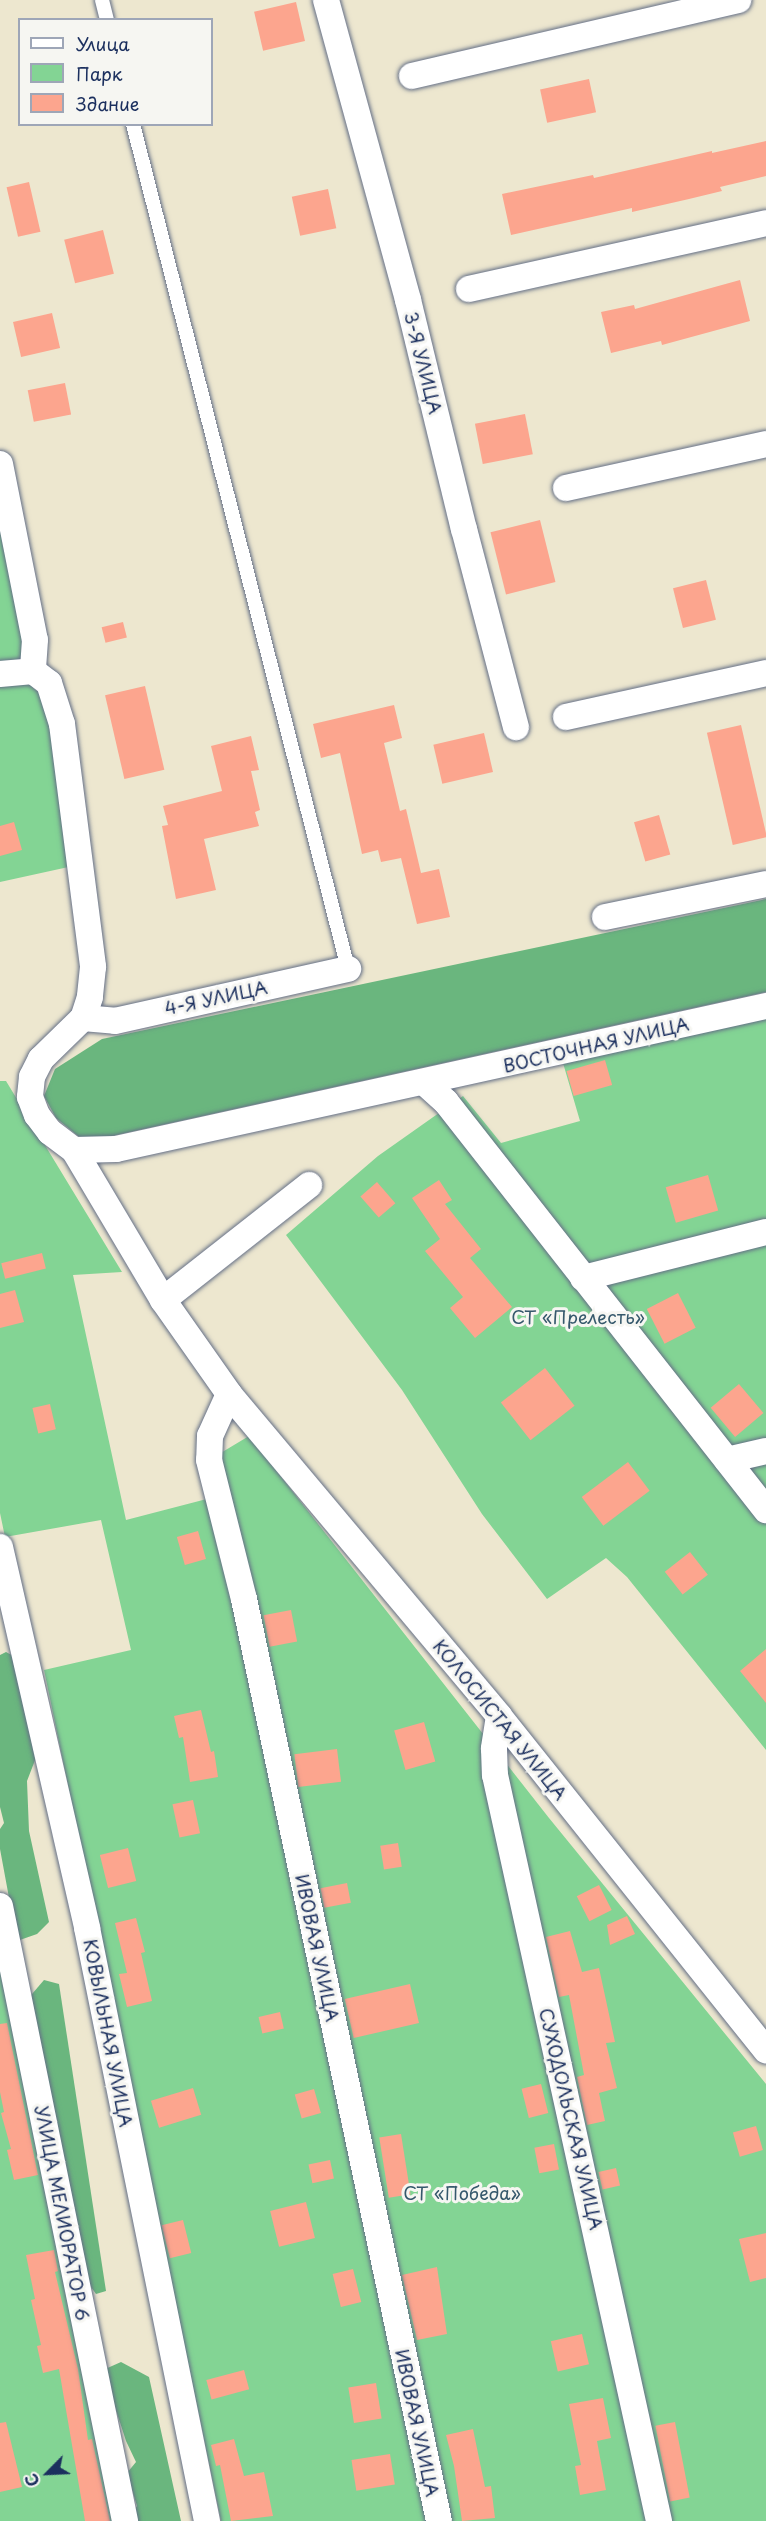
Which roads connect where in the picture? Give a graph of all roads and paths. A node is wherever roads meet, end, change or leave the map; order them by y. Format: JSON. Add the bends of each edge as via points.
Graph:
{"nodes":[{"id":1,"x":102,"y":0,"type":"edge"},
{"id":2,"x":326,"y":0,"type":"edge"},
{"id":3,"x":738,"y":0,"type":"edge"},
{"id":4,"x":106,"y":18,"type":"edge"},
{"id":5,"x":412,"y":75,"type":"dead end"},
{"id":6,"x":134,"y":126,"type":"edge"},
{"id":7,"x":766,"y":223,"type":"edge"},
{"id":8,"x":469,"y":289,"type":"dead end"},
{"id":9,"x":766,"y":444,"type":"edge"},
{"id":10,"x":0,"y":464,"type":"edge"},
{"id":11,"x":566,"y":488,"type":"dead end"},
{"id":12,"x":33,"y":671,"type":"junction"},
{"id":13,"x":766,"y":673,"type":"edge"},
{"id":14,"x":0,"y":674,"type":"edge"},
{"id":15,"x":567,"y":717,"type":"dead end"},
{"id":16,"x":516,"y":727,"type":"dead end"},
{"id":17,"x":766,"y":884,"type":"edge"},
{"id":18,"x":605,"y":917,"type":"dead end"},
{"id":19,"x":348,"y":969,"type":"joint"},
{"id":20,"x":766,"y":1006,"type":"edge"},
{"id":21,"x":83,"y":1018,"type":"junction"},
{"id":22,"x":425,"y":1083,"type":"junction"},
{"id":23,"x":74,"y":1150,"type":"junction"},
{"id":24,"x":309,"y":1185,"type":"dead end"},
{"id":25,"x":766,"y":1232,"type":"edge"},
{"id":26,"x":583,"y":1278,"type":"junction"},
{"id":27,"x":164,"y":1300,"type":"junction"},
{"id":28,"x":224,"y":1387,"type":"junction"},
{"id":29,"x":766,"y":1451,"type":"edge"},
{"id":30,"x":727,"y":1460,"type":"junction"},
{"id":31,"x":766,"y":1510,"type":"edge"},
{"id":32,"x":0,"y":1547,"type":"edge"},
{"id":33,"x":499,"y":1716,"type":"junction"},
{"id":34,"x":0,"y":1906,"type":"edge"},
{"id":35,"x":766,"y":2051,"type":"edge"},
{"id":36,"x":125,"y":2521,"type":"edge"},
{"id":37,"x":207,"y":2521,"type":"edge"},
{"id":38,"x":439,"y":2521,"type":"edge"},
{"id":39,"x":659,"y":2521,"type":"edge"}],
"edges":[{"from":1,"to":4,"type":"lane"},
{"from":2,"to":16,"type":"street","name":"3-Я УЛИЦА","via":[[408,300]]},
{"from":3,"to":5,"type":"street"},
{"from":6,"to":19,"type":"lane"},
{"from":7,"to":8,"type":"street"},
{"from":9,"to":11,"type":"street"},
{"from":10,"to":12,"type":"street","via":[[35,640]]},
{"from":12,"to":14,"type":"street"},
{"from":12,"to":21,"type":"street","via":[[49,683],[63,724],[93,967]]},
{"from":13,"to":15,"type":"street"},
{"from":17,"to":18,"type":"street"},
{"from":19,"to":21,"type":"street","name":"4-Я УЛИЦА","via":[[115,1020]]},
{"from":20,"to":22,"type":"street","name":"ВОСТОЧНАЯ УЛИЦА"},
{"from":21,"to":23,"type":"street","via":[[41,1059],[32,1077],[30,1097],[50,1132]]},
{"from":22,"to":23,"type":"street","name":"ВОСТОЧНАЯ УЛИЦА","via":[[116,1149]]},
{"from":22,"to":26,"type":"street","via":[[446,1101]]},
{"from":23,"to":27,"type":"street","name":"КОЛОСИСТАЯ УЛИЦА"},
{"from":24,"to":27,"type":"street"},
{"from":25,"to":26,"type":"street"},
{"from":26,"to":30,"type":"street"},
{"from":27,"to":28,"type":"street","name":"КОЛОСИСТАЯ УЛИЦА"},
{"from":28,"to":33,"type":"street","name":"КОЛОСИСТАЯ УЛИЦА"},
{"from":28,"to":38,"type":"street","name":"ИВОВАЯ УЛИЦА","via":[[210,1436],[209,1460],[246,1611]]},
{"from":29,"to":30,"type":"street"},
{"from":30,"to":31,"type":"street"},
{"from":32,"to":37,"type":"street","name":"КОВЫЛЬНАЯ УЛИЦА","via":[[87,1928]]},
{"from":33,"to":35,"type":"street","name":"КОЛОСИСТАЯ УЛИЦА"},
{"from":33,"to":39,"type":"street","name":"СУХОДОЛЬСКАЯ УЛИЦА","via":[[494,1749],[497,1786]]},
{"from":34,"to":36,"type":"street","name":"УЛИЦА МЕЛИОРАТОР 6"}]}
